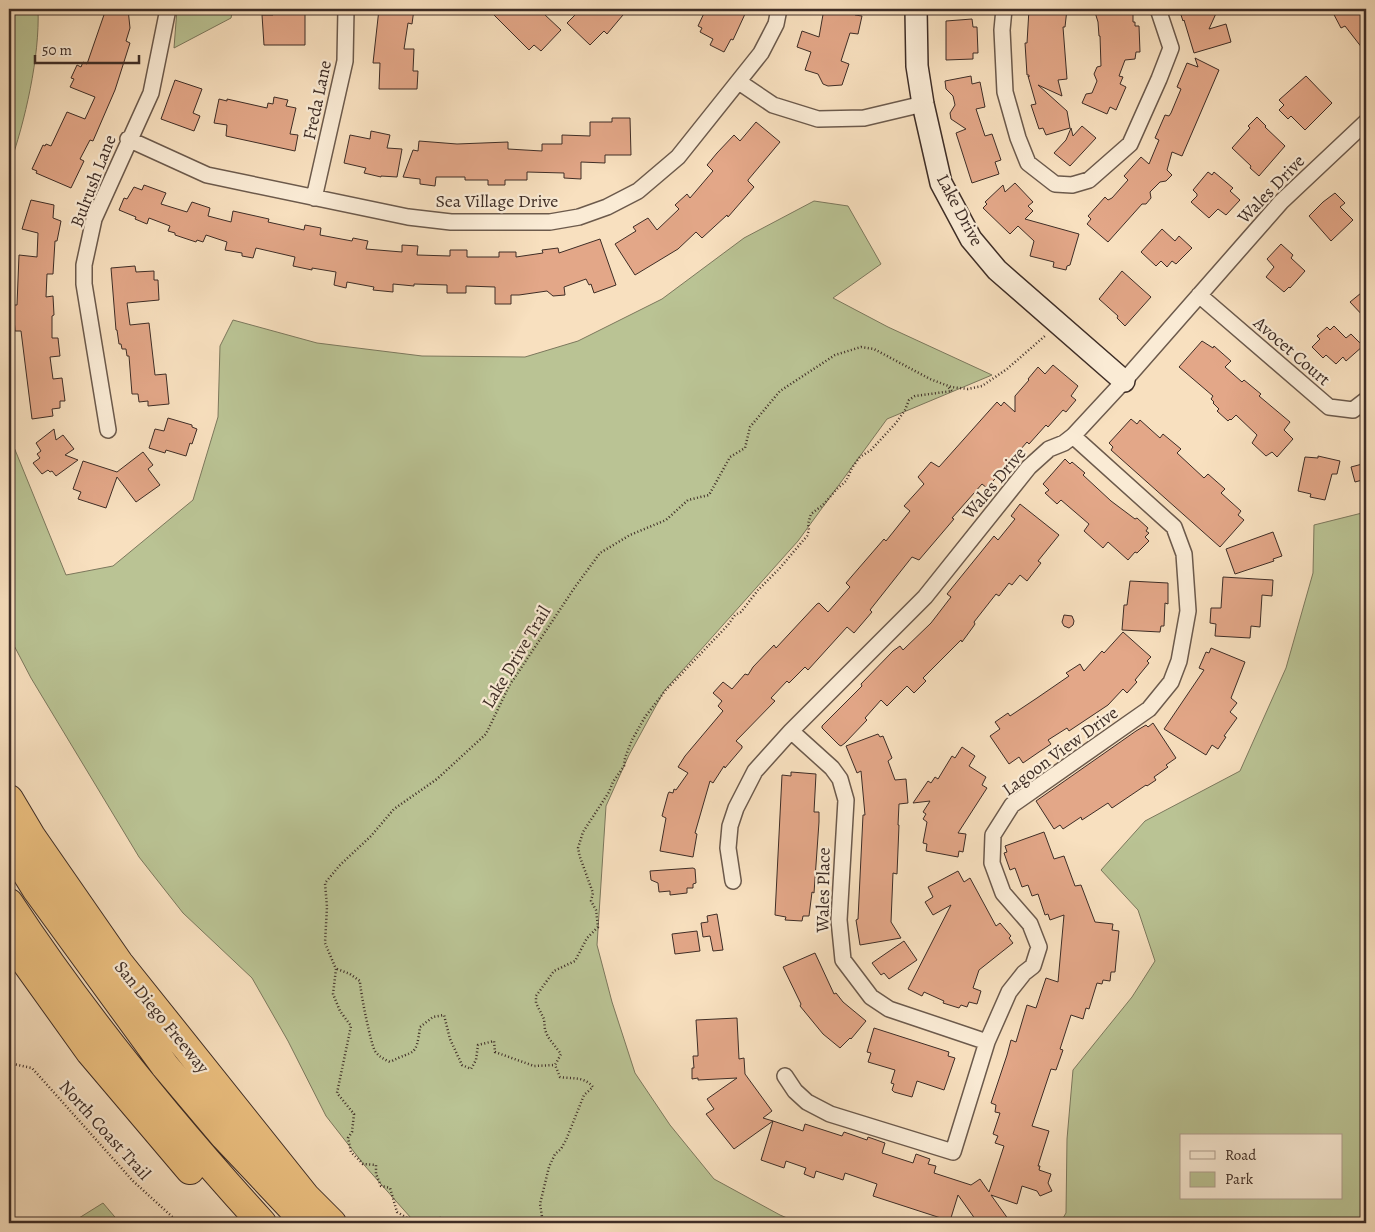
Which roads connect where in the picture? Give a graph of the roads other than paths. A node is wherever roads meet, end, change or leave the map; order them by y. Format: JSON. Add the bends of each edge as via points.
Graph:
{"nodes":[{"id":1,"x":168,"y":9,"type":"edge"},
{"id":2,"x":346,"y":9,"type":"edge"},
{"id":3,"x":780,"y":9,"type":"edge"},
{"id":4,"x":916,"y":9,"type":"edge"},
{"id":5,"x":1004,"y":9,"type":"edge"},
{"id":6,"x":1158,"y":9,"type":"edge"},
{"id":7,"x":739,"y":82,"type":"junction"},
{"id":8,"x":923,"y":104,"type":"junction"},
{"id":9,"x":1366,"y":122,"type":"edge"},
{"id":10,"x":128,"y":139,"type":"junction"},
{"id":11,"x":314,"y":198,"type":"junction"},
{"id":12,"x":1200,"y":295,"type":"junction"},
{"id":13,"x":1124,"y":381,"type":"junction"},
{"id":14,"x":1366,"y":400,"type":"edge"},
{"id":15,"x":108,"y":430,"type":"dead end"},
{"id":16,"x":1073,"y":436,"type":"junction"},
{"id":17,"x":791,"y":731,"type":"junction"},
{"id":18,"x":9,"y":800,"type":"edge"},
{"id":19,"x":9,"y":845,"type":"edge"},
{"id":20,"x":733,"y":881,"type":"dead end"},
{"id":21,"x":9,"y":902,"type":"edge"},
{"id":22,"x":9,"y":939,"type":"edge"},
{"id":23,"x":987,"y":1042,"type":"junction"},
{"id":24,"x":785,"y":1076,"type":"dead end"},
{"id":25,"x":236,"y":1223,"type":"edge"},
{"id":26,"x":262,"y":1223,"type":"edge"},
{"id":27,"x":306,"y":1223,"type":"edge"},
{"id":28,"x":332,"y":1223,"type":"edge"}],
"edges":[{"from":1,"to":10,"type":"street","name":"Bulrush Lane","via":[[151,93]]},
{"from":2,"to":11,"type":"street","name":"Freda Lane","via":[[345,61]]},
{"from":3,"to":7,"type":"street","name":"Sea Village Drive","via":[[761,53]]},
{"from":4,"to":8,"type":"street","name":"Lake Drive","via":[[917,66]]},
{"from":5,"to":6,"type":"street","via":[[1005,92],[1028,163],[1055,184],[1072,185],[1089,180],[1130,144],[1171,48]]},
{"from":7,"to":8,"type":"street","via":[[773,105],[818,119],[864,118]]},
{"from":7,"to":11,"type":"street","name":"Sea Village Drive","via":[[678,157],[638,191],[579,217],[550,222],[451,222]]},
{"from":8,"to":13,"type":"street","name":"Lake Drive","via":[[941,183],[971,239],[997,270]]},
{"from":9,"to":12,"type":"street","name":"Wales Drive","via":[[1281,202]]},
{"from":10,"to":11,"type":"street","name":"Sea Village Drive","via":[[207,175]]},
{"from":10,"to":15,"type":"street","name":"Bulrush Lane","via":[[94,219],[84,265],[84,284]]},
{"from":12,"to":13,"type":"street","name":"Wales Drive"},
{"from":12,"to":14,"type":"street","name":"Avocet Court","via":[[1328,407],[1352,410]]},
{"from":13,"to":16,"type":"street","name":"Wales Drive"},
{"from":16,"to":17,"type":"street","name":"Wales Drive","via":[[1064,444],[1049,449],[1028,467],[925,597]]},
{"from":16,"to":23,"type":"street","name":"Lagoon View Drive","via":[[1174,527],[1184,554],[1188,611],[1179,661],[1171,682],[1149,709],[1012,805],[993,835],[992,863],[1003,893],[1030,924],[1039,947],[1033,966],[1009,992]]},
{"from":17,"to":20,"type":"street","name":"Wales Drive","via":[[755,771],[736,808],[728,848]]},
{"from":17,"to":23,"type":"street","name":"Wales Place","via":[[832,768],[840,779],[846,800],[838,920],[843,960],[871,997],[889,1009]]},
{"from":18,"to":28,"type":"highway","name":"San Diego Freeway","via":[[118,963],[306,1197]]},
{"from":19,"to":27,"type":"highway","via":[[36,889],[165,1066],[224,1136]]},
{"from":21,"to":26,"type":"highway","via":[[39,948],[136,1078]]},
{"from":22,"to":25,"type":"highway","via":[[90,1052]]},
{"from":23,"to":24,"type":"street","name":"Lagoon View Drive","via":[[953,1152],[830,1114],[807,1102]]}]}
